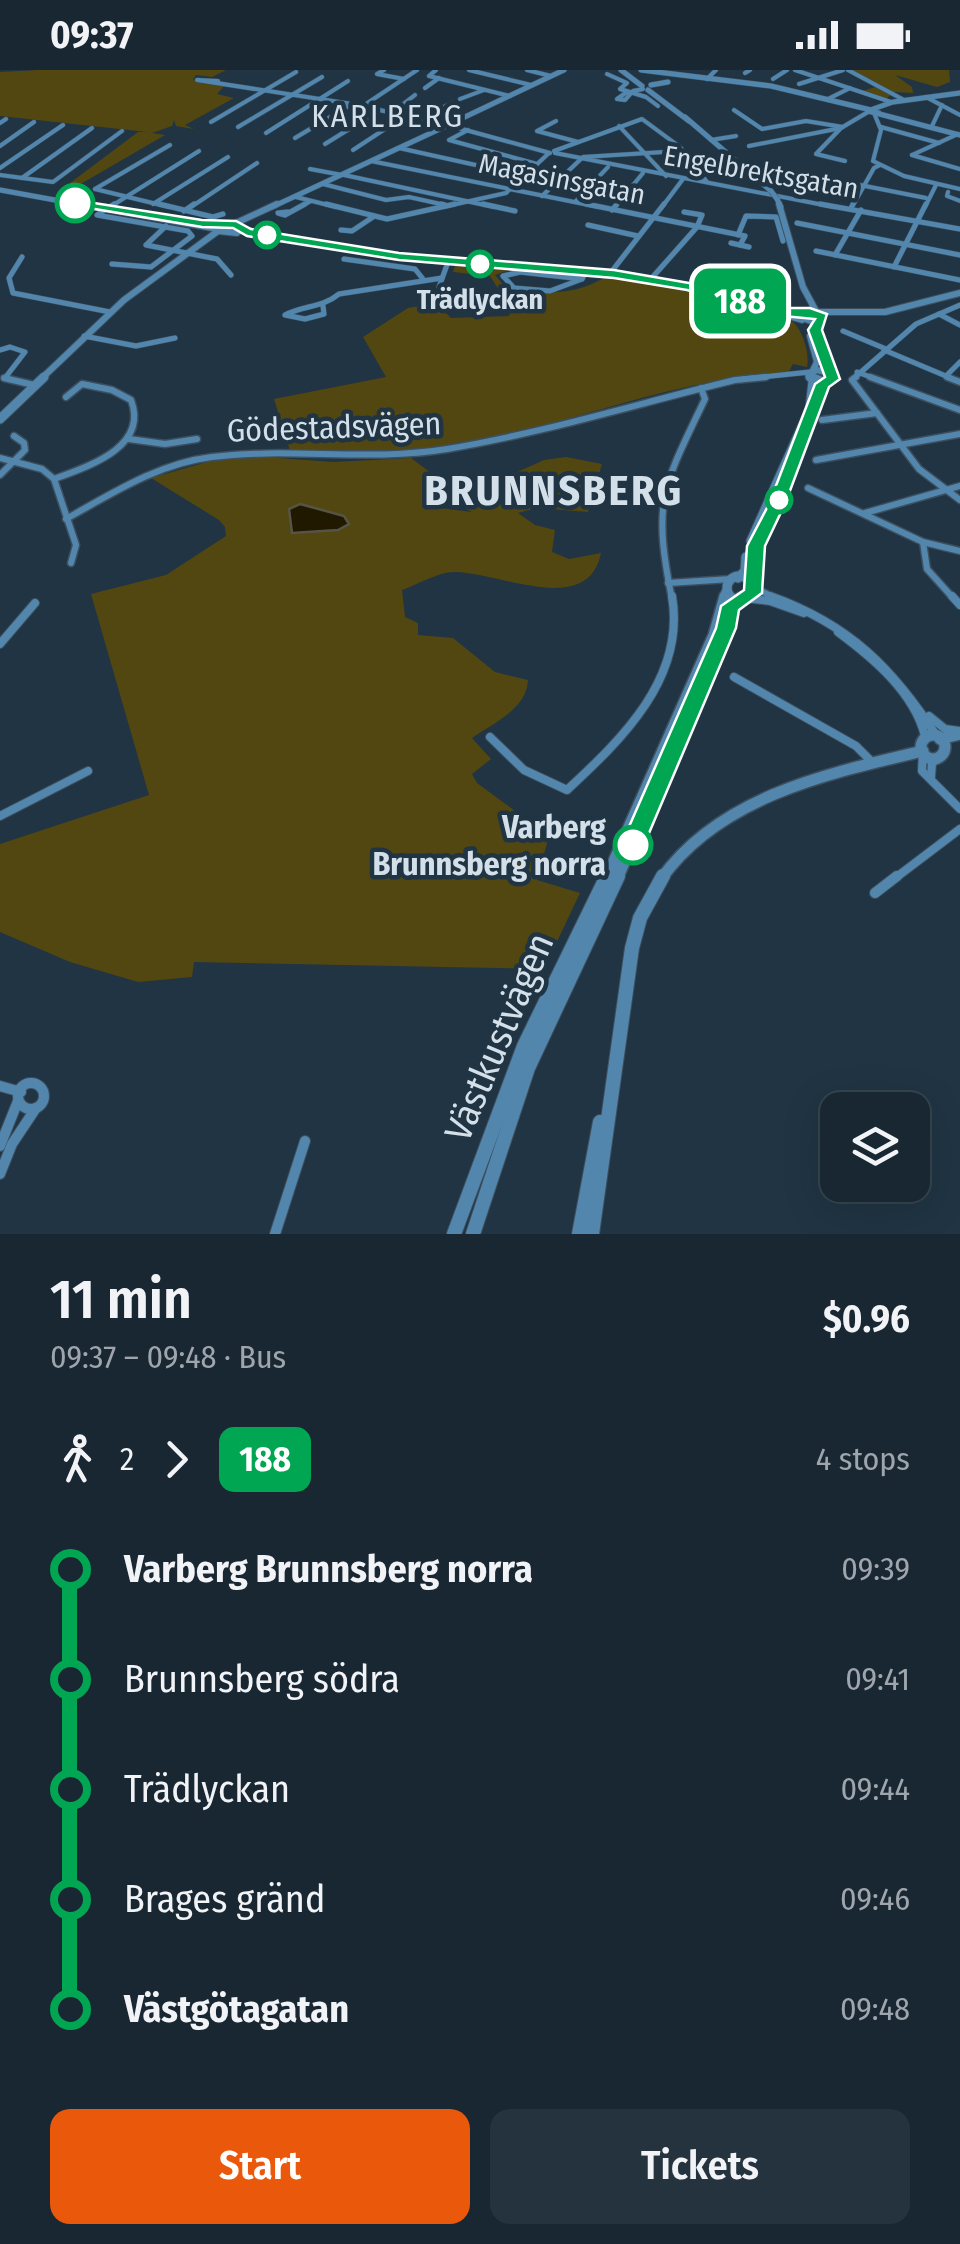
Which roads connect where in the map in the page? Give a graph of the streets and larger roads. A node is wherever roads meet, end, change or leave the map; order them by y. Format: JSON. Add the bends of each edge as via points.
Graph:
{"nodes":[{"id":1,"x":384,"y":70,"type":"edge"},
{"id":2,"x":416,"y":70,"type":"edge"},
{"id":3,"x":436,"y":70,"type":"edge"},
{"id":4,"x":469,"y":70,"type":"edge"},
{"id":5,"x":527,"y":70,"type":"edge"},
{"id":6,"x":564,"y":70,"type":"edge"},
{"id":7,"x":624,"y":70,"type":"edge"},
{"id":8,"x":642,"y":70,"type":"edge"},
{"id":9,"x":716,"y":70,"type":"edge"},
{"id":10,"x":787,"y":70,"type":"edge"},
{"id":11,"x":795,"y":70,"type":"edge"},
{"id":12,"x":846,"y":70,"type":"edge"},
{"id":13,"x":296,"y":72,"type":"edge"},
{"id":14,"x":607,"y":74,"type":"dead end"},
{"id":15,"x":551,"y":76,"type":"junction"},
{"id":16,"x":678,"y":76,"type":"junction"},
{"id":17,"x":322,"y":77,"type":"dead end"},
{"id":18,"x":815,"y":77,"type":"junction"},
{"id":19,"x":439,"y":78,"type":"junction"},
{"id":20,"x":773,"y":78,"type":"dead end"},
{"id":21,"x":404,"y":79,"type":"junction"},
{"id":22,"x":707,"y":79,"type":"junction"},
{"id":23,"x":218,"y":81,"type":"dead end"},
{"id":24,"x":348,"y":81,"type":"dead end"},
{"id":25,"x":799,"y":84,"type":"dead end"},
{"id":26,"x":531,"y":85,"type":"junction"},
{"id":27,"x":376,"y":86,"type":"dead end"},
{"id":28,"x":389,"y":88,"type":"junction"},
{"id":29,"x":425,"y":88,"type":"dead end"},
{"id":30,"x":648,"y":88,"type":"junction"},
{"id":31,"x":850,"y":88,"type":"junction"},
{"id":32,"x":484,"y":89,"type":"junction"},
{"id":33,"x":270,"y":90,"type":"junction"},
{"id":34,"x":630,"y":92,"type":"junction"},
{"id":35,"x":960,"y":93,"type":"edge"},
{"id":36,"x":296,"y":95,"type":"junction"},
{"id":37,"x":366,"y":95,"type":"dead end"},
{"id":38,"x":414,"y":95,"type":"dead end"},
{"id":39,"x":510,"y":96,"type":"junction"},
{"id":40,"x":376,"y":97,"type":"junction"},
{"id":41,"x":926,"y":97,"type":"junction"},
{"id":42,"x":828,"y":99,"type":"junction"},
{"id":43,"x":323,"y":100,"type":"junction"},
{"id":44,"x":460,"y":100,"type":"dead end"},
{"id":45,"x":904,"y":100,"type":"junction"},
{"id":46,"x":891,"y":102,"type":"junction"},
{"id":47,"x":452,"y":103,"type":"dead end"},
{"id":48,"x":352,"y":104,"type":"junction"},
{"id":49,"x":942,"y":105,"type":"junction"},
{"id":50,"x":363,"y":106,"type":"junction"},
{"id":51,"x":658,"y":106,"type":"dead end"},
{"id":52,"x":416,"y":108,"type":"junction"},
{"id":53,"x":380,"y":110,"type":"junction"},
{"id":54,"x":734,"y":110,"type":"dead end"},
{"id":55,"x":874,"y":111,"type":"junction"},
{"id":56,"x":407,"y":114,"type":"junction"},
{"id":57,"x":960,"y":114,"type":"edge"},
{"id":58,"x":423,"y":118,"type":"junction"},
{"id":59,"x":34,"y":122,"type":"dead end"},
{"id":60,"x":210,"y":122,"type":"dead end"},
{"id":61,"x":556,"y":122,"type":"dead end"},
{"id":62,"x":64,"y":125,"type":"dead end"},
{"id":63,"x":447,"y":125,"type":"junction"},
{"id":64,"x":414,"y":126,"type":"dead end"},
{"id":65,"x":619,"y":126,"type":"junction"},
{"id":66,"x":932,"y":126,"type":"junction"},
{"id":67,"x":238,"y":127,"type":"dead end"},
{"id":68,"x":880,"y":127,"type":"junction"},
{"id":69,"x":92,"y":128,"type":"dead end"},
{"id":70,"x":842,"y":128,"type":"junction"},
{"id":71,"x":468,"y":130,"type":"junction"},
{"id":72,"x":122,"y":131,"type":"dead end"},
{"id":73,"x":266,"y":133,"type":"dead end"},
{"id":74,"x":959,"y":134,"type":"edge"},
{"id":75,"x":736,"y":136,"type":"dead end"},
{"id":76,"x":295,"y":138,"type":"dead end"},
{"id":77,"x":713,"y":140,"type":"junction"},
{"id":78,"x":578,"y":142,"type":"junction"},
{"id":79,"x":939,"y":142,"type":"junction"},
{"id":80,"x":325,"y":144,"type":"dead end"},
{"id":81,"x":170,"y":145,"type":"dead end"},
{"id":82,"x":0,"y":146,"type":"edge"},
{"id":83,"x":749,"y":146,"type":"dead end"},
{"id":84,"x":399,"y":148,"type":"junction"},
{"id":85,"x":353,"y":150,"type":"dead end"},
{"id":86,"x":199,"y":151,"type":"dead end"},
{"id":87,"x":552,"y":152,"type":"junction"},
{"id":88,"x":664,"y":152,"type":"dead end"},
{"id":89,"x":649,"y":154,"type":"junction"},
{"id":90,"x":228,"y":157,"type":"dead end"},
{"id":91,"x":580,"y":159,"type":"junction"},
{"id":92,"x":371,"y":161,"type":"junction"},
{"id":93,"x":845,"y":161,"type":"dead end"},
{"id":94,"x":257,"y":163,"type":"dead end"},
{"id":95,"x":537,"y":164,"type":"junction"},
{"id":96,"x":880,"y":165,"type":"junction"},
{"id":97,"x":608,"y":166,"type":"junction"},
{"id":98,"x":310,"y":169,"type":"dead end"},
{"id":99,"x":779,"y":169,"type":"dead end"},
{"id":100,"x":960,"y":169,"type":"edge"},
{"id":101,"x":0,"y":172,"type":"edge"},
{"id":102,"x":643,"y":173,"type":"junction"},
{"id":103,"x":343,"y":175,"type":"junction"},
{"id":104,"x":525,"y":176,"type":"junction"},
{"id":105,"x":666,"y":176,"type":"junction"},
{"id":106,"x":22,"y":178,"type":"junction"},
{"id":107,"x":684,"y":178,"type":"junction"},
{"id":108,"x":708,"y":182,"type":"junction"},
{"id":109,"x":323,"y":184,"type":"junction"},
{"id":110,"x":936,"y":184,"type":"junction"},
{"id":111,"x":863,"y":187,"type":"junction"},
{"id":112,"x":960,"y":189,"type":"edge"},
{"id":113,"x":0,"y":190,"type":"edge"},
{"id":114,"x":510,"y":190,"type":"junction"},
{"id":115,"x":948,"y":192,"type":"dead end"},
{"id":116,"x":542,"y":196,"type":"junction"},
{"id":117,"x":122,"y":197,"type":"junction"},
{"id":118,"x":296,"y":197,"type":"junction"},
{"id":119,"x":926,"y":198,"type":"junction"},
{"id":120,"x":311,"y":201,"type":"junction"},
{"id":121,"x":469,"y":201,"type":"junction"},
{"id":122,"x":960,"y":201,"type":"edge"},
{"id":123,"x":575,"y":202,"type":"junction"},
{"id":124,"x":152,"y":204,"type":"junction"},
{"id":125,"x":450,"y":206,"type":"junction"},
{"id":126,"x":104,"y":208,"type":"junction"},
{"id":127,"x":851,"y":208,"type":"junction"},
{"id":128,"x":612,"y":210,"type":"junction"},
{"id":129,"x":861,"y":210,"type":"junction"},
{"id":130,"x":184,"y":211,"type":"junction"},
{"id":131,"x":515,"y":211,"type":"dead end"},
{"id":132,"x":288,"y":212,"type":"dead end"},
{"id":133,"x":684,"y":212,"type":"dead end"},
{"id":134,"x":223,"y":214,"type":"dead end"},
{"id":135,"x":373,"y":218,"type":"junction"},
{"id":136,"x":652,"y":218,"type":"junction"},
{"id":137,"x":916,"y":220,"type":"junction"},
{"id":138,"x":796,"y":223,"type":"dead end"},
{"id":139,"x":166,"y":226,"type":"junction"},
{"id":140,"x":588,"y":226,"type":"dead end"},
{"id":141,"x":697,"y":226,"type":"junction"},
{"id":142,"x":230,"y":228,"type":"junction"},
{"id":143,"x":960,"y":229,"type":"edge"},
{"id":144,"x":340,"y":230,"type":"dead end"},
{"id":145,"x":848,"y":233,"type":"junction"},
{"id":146,"x":230,"y":234,"type":"junction"},
{"id":147,"x":638,"y":236,"type":"junction"},
{"id":148,"x":742,"y":236,"type":"junction"},
{"id":149,"x":296,"y":240,"type":"junction"},
{"id":150,"x":204,"y":242,"type":"junction"},
{"id":151,"x":788,"y":242,"type":"junction"},
{"id":152,"x":731,"y":243,"type":"dead end"},
{"id":153,"x":904,"y":244,"type":"junction"},
{"id":154,"x":740,"y":245,"type":"junction"},
{"id":155,"x":749,"y":247,"type":"dead end"},
{"id":156,"x":175,"y":250,"type":"junction"},
{"id":157,"x":816,"y":251,"type":"dead end"},
{"id":158,"x":186,"y":253,"type":"junction"},
{"id":159,"x":835,"y":255,"type":"junction"},
{"id":160,"x":960,"y":255,"type":"edge"},
{"id":161,"x":22,"y":257,"type":"dead end"},
{"id":162,"x":344,"y":259,"type":"dead end"},
{"id":163,"x":448,"y":262,"type":"junction"},
{"id":164,"x":112,"y":264,"type":"dead end"},
{"id":165,"x":894,"y":267,"type":"junction"},
{"id":166,"x":799,"y":268,"type":"junction"},
{"id":167,"x":587,"y":270,"type":"junction"},
{"id":168,"x":612,"y":271,"type":"dead end"},
{"id":169,"x":231,"y":275,"type":"dead end"},
{"id":170,"x":442,"y":278,"type":"junction"},
{"id":171,"x":424,"y":279,"type":"junction"},
{"id":172,"x":584,"y":279,"type":"junction"},
{"id":173,"x":650,"y":280,"type":"junction"},
{"id":174,"x":960,"y":280,"type":"edge"},
{"id":175,"x":498,"y":298,"type":"dead end"},
{"id":176,"x":960,"y":298,"type":"edge"},
{"id":177,"x":323,"y":306,"type":"junction"},
{"id":178,"x":110,"y":312,"type":"junction"},
{"id":179,"x":940,"y":314,"type":"junction"},
{"id":180,"x":803,"y":316,"type":"junction"},
{"id":181,"x":820,"y":318,"type":"junction"},
{"id":182,"x":960,"y":326,"type":"edge"},
{"id":183,"x":842,"y":331,"type":"dead end"},
{"id":184,"x":84,"y":336,"type":"junction"},
{"id":185,"x":175,"y":338,"type":"dead end"},
{"id":186,"x":886,"y":349,"type":"junction"},
{"id":187,"x":0,"y":350,"type":"edge"},
{"id":188,"x":960,"y":362,"type":"edge"},
{"id":189,"x":856,"y":373,"type":"junction"},
{"id":190,"x":812,"y":375,"type":"junction"},
{"id":191,"x":948,"y":375,"type":"junction"},
{"id":192,"x":2,"y":377,"type":"edge"},
{"id":193,"x":829,"y":379,"type":"junction"},
{"id":194,"x":960,"y":380,"type":"edge"},
{"id":195,"x":34,"y":385,"type":"junction"},
{"id":196,"x":701,"y":388,"type":"junction"},
{"id":197,"x":66,"y":397,"type":"dead end"},
{"id":198,"x":960,"y":410,"type":"edge"},
{"id":199,"x":877,"y":414,"type":"junction"},
{"id":200,"x":0,"y":418,"type":"edge"},
{"id":201,"x":822,"y":420,"type":"dead end"},
{"id":202,"x":960,"y":434,"type":"edge"},
{"id":203,"x":14,"y":436,"type":"dead end"},
{"id":204,"x":129,"y":438,"type":"junction"},
{"id":205,"x":197,"y":440,"type":"dead end"},
{"id":206,"x":900,"y":444,"type":"junction"},
{"id":207,"x":0,"y":458,"type":"edge"},
{"id":208,"x":816,"y":460,"type":"dead end"},
{"id":209,"x":16,"y":462,"type":"junction"},
{"id":210,"x":0,"y":475,"type":"edge"},
{"id":211,"x":54,"y":479,"type":"junction"},
{"id":212,"x":960,"y":486,"type":"edge"},
{"id":213,"x":808,"y":488,"type":"dead end"},
{"id":214,"x":946,"y":490,"type":"junction"},
{"id":215,"x":960,"y":500,"type":"edge"},
{"id":216,"x":866,"y":513,"type":"junction"},
{"id":217,"x":66,"y":519,"type":"junction"},
{"id":218,"x":923,"y":542,"type":"junction"},
{"id":219,"x":960,"y":551,"type":"edge"},
{"id":220,"x":71,"y":563,"type":"dead end"},
{"id":221,"x":668,"y":583,"type":"junction"},
{"id":222,"x":730,"y":585,"type":"junction"},
{"id":223,"x":752,"y":585,"type":"junction"},
{"id":224,"x":743,"y":598,"type":"junction"},
{"id":225,"x":36,"y":603,"type":"dead end"},
{"id":226,"x":960,"y":605,"type":"edge"},
{"id":227,"x":0,"y":644,"type":"edge"},
{"id":228,"x":734,"y":677,"type":"dead end"},
{"id":229,"x":922,"y":710,"type":"junction"},
{"id":230,"x":960,"y":733,"type":"edge"},
{"id":231,"x":490,"y":737,"type":"dead end"},
{"id":232,"x":929,"y":741,"type":"junction"},
{"id":233,"x":960,"y":744,"type":"edge"},
{"id":234,"x":943,"y":755,"type":"junction"},
{"id":235,"x":889,"y":759,"type":"junction"},
{"id":236,"x":874,"y":764,"type":"junction"},
{"id":237,"x":922,"y":770,"type":"junction"},
{"id":238,"x":88,"y":771,"type":"dead end"},
{"id":239,"x":931,"y":778,"type":"junction"},
{"id":240,"x":960,"y":809,"type":"edge"},
{"id":241,"x":0,"y":816,"type":"edge"},
{"id":242,"x":960,"y":829,"type":"edge"},
{"id":243,"x":874,"y":893,"type":"dead end"},
{"id":244,"x":611,"y":1073,"type":"junction"},
{"id":245,"x":0,"y":1086,"type":"edge"},
{"id":246,"x":20,"y":1096,"type":"junction"},
{"id":247,"x":39,"y":1104,"type":"junction"},
{"id":248,"x":305,"y":1142,"type":"dead end"},
{"id":249,"x":0,"y":1146,"type":"edge"},
{"id":250,"x":0,"y":1174,"type":"edge"},
{"id":251,"x":275,"y":1234,"type":"edge"},
{"id":252,"x":454,"y":1234,"type":"edge"},
{"id":253,"x":473,"y":1234,"type":"edge"},
{"id":254,"x":579,"y":1234,"type":"edge"},
{"id":255,"x":592,"y":1234,"type":"edge"}],
"edges":[{"from":1,"to":21,"type":"street","via":[[377,74]]},
{"from":2,"to":21,"type":"street"},
{"from":3,"to":19,"type":"street","via":[[429,76]]},
{"from":4,"to":26,"type":"street"},
{"from":5,"to":15,"type":"street"},
{"from":6,"to":15,"type":"street"},
{"from":7,"to":30,"type":"street","name":"Västkustvägen"},
{"from":8,"to":16,"type":"street"},
{"from":9,"to":22,"type":"street"},
{"from":10,"to":20,"type":"street"},
{"from":11,"to":18,"type":"street"},
{"from":12,"to":18,"type":"street"},
{"from":12,"to":45,"type":"street"},
{"from":13,"to":33,"type":"street"},
{"from":14,"to":34,"type":"street","via":[[623,79],[627,84],[620,89]]},
{"from":15,"to":26,"type":"street"},
{"from":16,"to":22,"type":"street"},
{"from":16,"to":30,"type":"street"},
{"from":17,"to":36,"type":"street"},
{"from":18,"to":25,"type":"street"},
{"from":18,"to":31,"type":"street"},
{"from":19,"to":29,"type":"street"},
{"from":19,"to":32,"type":"street"},
{"from":21,"to":28,"type":"street"},
{"from":22,"to":42,"type":"street"},
{"from":23,"to":33,"type":"street","name":"Engelbrektsgatan"},
{"from":24,"to":43,"type":"street"},
{"from":26,"to":39,"type":"street"},
{"from":27,"to":28,"type":"street"},
{"from":28,"to":40,"type":"street"},
{"from":30,"to":34,"type":"street"},
{"from":30,"to":77,"type":"street","name":"Västkustvägen"},
{"from":31,"to":42,"type":"street"},
{"from":31,"to":46,"type":"street"},
{"from":32,"to":39,"type":"street"},
{"from":32,"to":44,"type":"street"},
{"from":33,"to":36,"type":"street","name":"Engelbrektsgatan"},
{"from":33,"to":60,"type":"street"},
{"from":34,"to":51,"type":"street"},
{"from":35,"to":41,"type":"street"},
{"from":36,"to":43,"type":"street","name":"Engelbrektsgatan"},
{"from":36,"to":67,"type":"street"},
{"from":37,"to":40,"type":"street"},
{"from":38,"to":52,"type":"street","via":[[402,104]]},
{"from":39,"to":63,"type":"street"},
{"from":40,"to":50,"type":"street"},
{"from":41,"to":45,"type":"street"},
{"from":41,"to":49,"type":"street"},
{"from":42,"to":55,"type":"street"},
{"from":43,"to":48,"type":"street","name":"Engelbrektsgatan"},
{"from":43,"to":73,"type":"street"},
{"from":45,"to":46,"type":"street"},
{"from":46,"to":55,"type":"street"},
{"from":47,"to":52,"type":"street","via":[[435,111]]},
{"from":48,"to":50,"type":"street","name":"Engelbrektsgatan"},
{"from":48,"to":76,"type":"street"},
{"from":49,"to":57,"type":"street"},
{"from":49,"to":66,"type":"street"},
{"from":50,"to":53,"type":"street","name":"Engelbrektsgatan"},
{"from":52,"to":56,"type":"street"},
{"from":53,"to":56,"type":"street","name":"Engelbrektsgatan"},
{"from":53,"to":80,"type":"street"},
{"from":54,"to":70,"type":"street","via":[[762,129],[806,121]]},
{"from":55,"to":66,"type":"street"},
{"from":55,"to":68,"type":"street"},
{"from":55,"to":70,"type":"street"},
{"from":56,"to":58,"type":"street","name":"Engelbrektsgatan"},
{"from":56,"to":85,"type":"street"},
{"from":58,"to":63,"type":"street","name":"Engelbrektsgatan"},
{"from":58,"to":64,"type":"street"},
{"from":59,"to":82,"type":"street"},
{"from":61,"to":78,"type":"street","via":[[537,131]]},
{"from":62,"to":101,"type":"street"},
{"from":63,"to":71,"type":"street","name":"Engelbrektsgatan"},
{"from":63,"to":84,"type":"street"},
{"from":65,"to":78,"type":"street"},
{"from":65,"to":89,"type":"street"},
{"from":65,"to":108,"type":"street","via":[[650,121],[708,174]]},
{"from":66,"to":74,"type":"street"},
{"from":68,"to":79,"type":"street"},
{"from":68,"to":96,"type":"street","via":[[872,158]]},
{"from":69,"to":106,"type":"street"},
{"from":70,"to":83,"type":"street"},
{"from":70,"to":93,"type":"street","via":[[816,154]]},
{"from":71,"to":87,"type":"street","name":"Engelbrektsgatan"},
{"from":71,"to":95,"type":"street","via":[[449,140]]},
{"from":72,"to":106,"type":"street","via":[[51,182]]},
{"from":74,"to":79,"type":"street"},
{"from":75,"to":77,"type":"street"},
{"from":77,"to":151,"type":"street","name":"Västkustvägen","bridge":true,"via":[[777,198]]},
{"from":78,"to":87,"type":"street"},
{"from":79,"to":100,"type":"street","via":[[912,155]]},
{"from":81,"to":117,"type":"street","via":[[95,190]]},
{"from":84,"to":92,"type":"street"},
{"from":84,"to":104,"type":"street"},
{"from":86,"to":117,"type":"street"},
{"from":87,"to":91,"type":"street","name":"Engelbrektsgatan"},
{"from":87,"to":95,"type":"street"},
{"from":88,"to":89,"type":"street"},
{"from":89,"to":91,"type":"street"},
{"from":89,"to":105,"type":"street"},
{"from":90,"to":124,"type":"street"},
{"from":91,"to":97,"type":"street","name":"Engelbrektsgatan"},
{"from":91,"to":116,"type":"street"},
{"from":92,"to":103,"type":"street"},
{"from":92,"to":114,"type":"street","name":"Magasinsgatan"},
{"from":94,"to":130,"type":"street"},
{"from":95,"to":104,"type":"street"},
{"from":96,"to":110,"type":"street"},
{"from":96,"to":111,"type":"street"},
{"from":97,"to":102,"type":"street","name":"Engelbrektsgatan"},
{"from":97,"to":123,"type":"street"},
{"from":98,"to":103,"type":"street"},
{"from":99,"to":111,"type":"street"},
{"from":101,"to":106,"type":"street"},
{"from":102,"to":105,"type":"street","name":"Engelbrektsgatan"},
{"from":102,"to":128,"type":"street"},
{"from":103,"to":109,"type":"street"},
{"from":103,"to":121,"type":"street"},
{"from":104,"to":114,"type":"street"},
{"from":105,"to":107,"type":"street","name":"Engelbrektsgatan"},
{"from":107,"to":108,"type":"street","name":"Engelbrektsgatan"},
{"from":107,"to":136,"type":"street"},
{"from":108,"to":127,"type":"street","name":"Engelbrektsgatan"},
{"from":109,"to":118,"type":"street"},
{"from":109,"to":125,"type":"street","via":[[386,200],[409,197]]},
{"from":110,"to":112,"type":"street"},
{"from":110,"to":119,"type":"street"},
{"from":111,"to":119,"type":"street"},
{"from":111,"to":127,"type":"street"},
{"from":113,"to":126,"type":"street"},
{"from":114,"to":116,"type":"street","name":"Magasinsgatan"},
{"from":114,"to":121,"type":"street"},
{"from":115,"to":122,"type":"street"},
{"from":116,"to":123,"type":"street","name":"Magasinsgatan"},
{"from":117,"to":124,"type":"street"},
{"from":117,"to":126,"type":"street"},
{"from":118,"to":120,"type":"street"},
{"from":118,"to":142,"type":"street"},
{"from":119,"to":137,"type":"street"},
{"from":120,"to":132,"type":"street"},
{"from":120,"to":135,"type":"street"},
{"from":121,"to":125,"type":"street"},
{"from":121,"to":131,"type":"street"},
{"from":123,"to":128,"type":"street","name":"Magasinsgatan"},
{"from":124,"to":130,"type":"street"},
{"from":125,"to":135,"type":"street"},
{"from":126,"to":139,"type":"street","via":[[97,216]]},
{"from":126,"to":142,"type":"street"},
{"from":127,"to":129,"type":"street","name":"Engelbrektsgatan"},
{"from":128,"to":136,"type":"street","name":"Magasinsgatan"},
{"from":129,"to":137,"type":"street","name":"Engelbrektsgatan"},
{"from":129,"to":145,"type":"street"},
{"from":130,"to":134,"type":"street"},
{"from":133,"to":141,"type":"street","via":[[702,215]]},
{"from":135,"to":144,"type":"street"},
{"from":136,"to":141,"type":"street","name":"Magasinsgatan"},
{"from":136,"to":147,"type":"street"},
{"from":137,"to":143,"type":"street","name":"Engelbrektsgatan"},
{"from":137,"to":153,"type":"street"},
{"from":138,"to":145,"type":"street"},
{"from":139,"to":156,"type":"street","via":[[193,233]]},
{"from":139,"to":156,"type":"street","via":[[146,245]]},
{"from":140,"to":147,"type":"street"},
{"from":141,"to":148,"type":"street","name":"Magasinsgatan"},
{"from":141,"to":173,"type":"street"},
{"from":142,"to":146,"type":"street"},
{"from":142,"to":146,"type":"street"},
{"from":142,"to":149,"type":"street"},
{"from":142,"to":150,"type":"street"},
{"from":145,"to":153,"type":"street"},
{"from":145,"to":159,"type":"street"},
{"from":146,"to":149,"type":"street"},
{"from":146,"to":150,"type":"street"},
{"from":147,"to":168,"type":"street"},
{"from":148,"to":151,"type":"street","via":[[746,216],[776,216]]},
{"from":148,"to":154,"type":"street"},
{"from":149,"to":163,"type":"street"},
{"from":150,"to":158,"type":"street"},
{"from":151,"to":166,"type":"street","name":"Västkustvägen"},
{"from":152,"to":154,"type":"street"},
{"from":153,"to":160,"type":"street"},
{"from":153,"to":165,"type":"street"},
{"from":154,"to":155,"type":"street"},
{"from":156,"to":158,"type":"street"},
{"from":156,"to":164,"type":"street","via":[[148,268]]},
{"from":157,"to":159,"type":"street"},
{"from":158,"to":169,"type":"street","via":[[217,259]]},
{"from":158,"to":178,"type":"street"},
{"from":159,"to":165,"type":"street"},
{"from":161,"to":178,"type":"street","via":[[10,277],[12,293]]},
{"from":162,"to":171,"type":"street","via":[[415,269]]},
{"from":163,"to":167,"type":"street"},
{"from":163,"to":170,"type":"street"},
{"from":165,"to":174,"type":"street"},
{"from":166,"to":180,"type":"street","name":"Västkustvägen"},
{"from":166,"to":181,"type":"street","name":"Västkustvägen"},
{"from":167,"to":172,"type":"street"},
{"from":167,"to":173,"type":"street"},
{"from":170,"to":171,"type":"street"},
{"from":170,"to":175,"type":"street","via":[[446,301]]},
{"from":171,"to":177,"type":"street","via":[[339,294]]},
{"from":172,"to":172,"type":"street","via":[[550,292],[514,288],[503,276]]},
{"from":173,"to":180,"type":"street"},
{"from":176,"to":179,"type":"street"},
{"from":176,"to":181,"type":"street","via":[[876,317]]},
{"from":177,"to":177,"type":"street","via":[[298,308],[285,315],[311,319],[324,314]]},
{"from":178,"to":184,"type":"street"},
{"from":179,"to":182,"type":"street"},
{"from":179,"to":186,"type":"street"},
{"from":180,"to":181,"type":"street"},
{"from":180,"to":190,"type":"street","name":"Västkustvägen","via":[[816,362]]},
{"from":181,"to":193,"type":"street","name":"Västkustvägen","via":[[816,333]]},
{"from":183,"to":186,"type":"street"},
{"from":184,"to":185,"type":"street","via":[[136,346]]},
{"from":184,"to":195,"type":"street"},
{"from":186,"to":189,"type":"street"},
{"from":186,"to":191,"type":"street"},
{"from":187,"to":192,"type":"street","via":[[25,352]]},
{"from":188,"to":191,"type":"street"},
{"from":189,"to":198,"type":"street"},
{"from":189,"to":199,"type":"street","via":[[853,382]]},
{"from":190,"to":193,"type":"street"},
{"from":190,"to":196,"type":"street","name":"Gödestadsvägen"},
{"from":190,"to":222,"type":"street","name":"Västkustvägen","via":[[811,406],[749,546],[745,571]]},
{"from":191,"to":194,"type":"street"},
{"from":192,"to":195,"type":"street"},
{"from":193,"to":223,"type":"street","via":[[756,546]]},
{"from":195,"to":200,"type":"street"},
{"from":196,"to":217,"type":"street","name":"Gödestadsvägen","via":[[447,449],[194,460],[138,479]]},
{"from":196,"to":221,"type":"street","via":[[706,398],[660,512]]},
{"from":197,"to":204,"type":"street","via":[[82,384],[122,393],[137,410]]},
{"from":199,"to":201,"type":"street"},
{"from":199,"to":206,"type":"street"},
{"from":202,"to":206,"type":"street"},
{"from":203,"to":209,"type":"street","via":[[26,447]]},
{"from":204,"to":205,"type":"street"},
{"from":204,"to":211,"type":"street"},
{"from":206,"to":208,"type":"street"},
{"from":206,"to":214,"type":"street"},
{"from":207,"to":209,"type":"street"},
{"from":209,"to":210,"type":"street"},
{"from":209,"to":211,"type":"street"},
{"from":211,"to":217,"type":"street"},
{"from":212,"to":214,"type":"street"},
{"from":213,"to":216,"type":"street"},
{"from":214,"to":215,"type":"street"},
{"from":214,"to":216,"type":"street"},
{"from":216,"to":218,"type":"street"},
{"from":217,"to":220,"type":"street","via":[[76,546]]},
{"from":218,"to":219,"type":"street"},
{"from":218,"to":226,"type":"street","via":[[927,569]]},
{"from":221,"to":222,"type":"street"},
{"from":221,"to":231,"type":"street","via":[[674,620],[658,684],[567,790],[505,756]]},
{"from":222,"to":223,"type":"street"},
{"from":222,"to":224,"type":"street"},
{"from":222,"to":252,"type":"street","name":"Västkustvägen","via":[[714,636],[530,1032]]},
{"from":223,"to":224,"type":"street","name":"Västkustvägen","via":[[752,594]]},
{"from":223,"to":229,"type":"street","via":[[850,634]]},
{"from":224,"to":232,"type":"street","via":[[788,606],[844,636],[916,712]]},
{"from":224,"to":253,"type":"street","name":"Västkustvägen","via":[[730,606],[628,856],[540,1040]]},
{"from":225,"to":227,"type":"street"},
{"from":228,"to":236,"type":"street","via":[[856,746]]},
{"from":229,"to":230,"type":"street"},
{"from":229,"to":232,"type":"street"},
{"from":230,"to":232,"type":"street"},
{"from":232,"to":234,"type":"street"},
{"from":232,"to":234,"type":"street"},
{"from":232,"to":235,"type":"street"},
{"from":232,"to":237,"type":"street"},
{"from":233,"to":234,"type":"street"},
{"from":234,"to":239,"type":"street","via":[[932,763]]},
{"from":235,"to":236,"type":"street"},
{"from":235,"to":237,"type":"street"},
{"from":236,"to":244,"type":"street","via":[[752,804],[676,860],[640,919]]},
{"from":237,"to":239,"type":"street"},
{"from":238,"to":241,"type":"street"},
{"from":239,"to":240,"type":"street"},
{"from":242,"to":243,"type":"street"},
{"from":244,"to":254,"type":"street"},
{"from":244,"to":255,"type":"street"},
{"from":245,"to":246,"type":"street"},
{"from":246,"to":247,"type":"street","via":[[26,1109]]},
{"from":246,"to":247,"type":"street","via":[[28,1085],[41,1085]]},
{"from":246,"to":249,"type":"street"},
{"from":247,"to":250,"type":"street"},
{"from":248,"to":251,"type":"street"}]}
